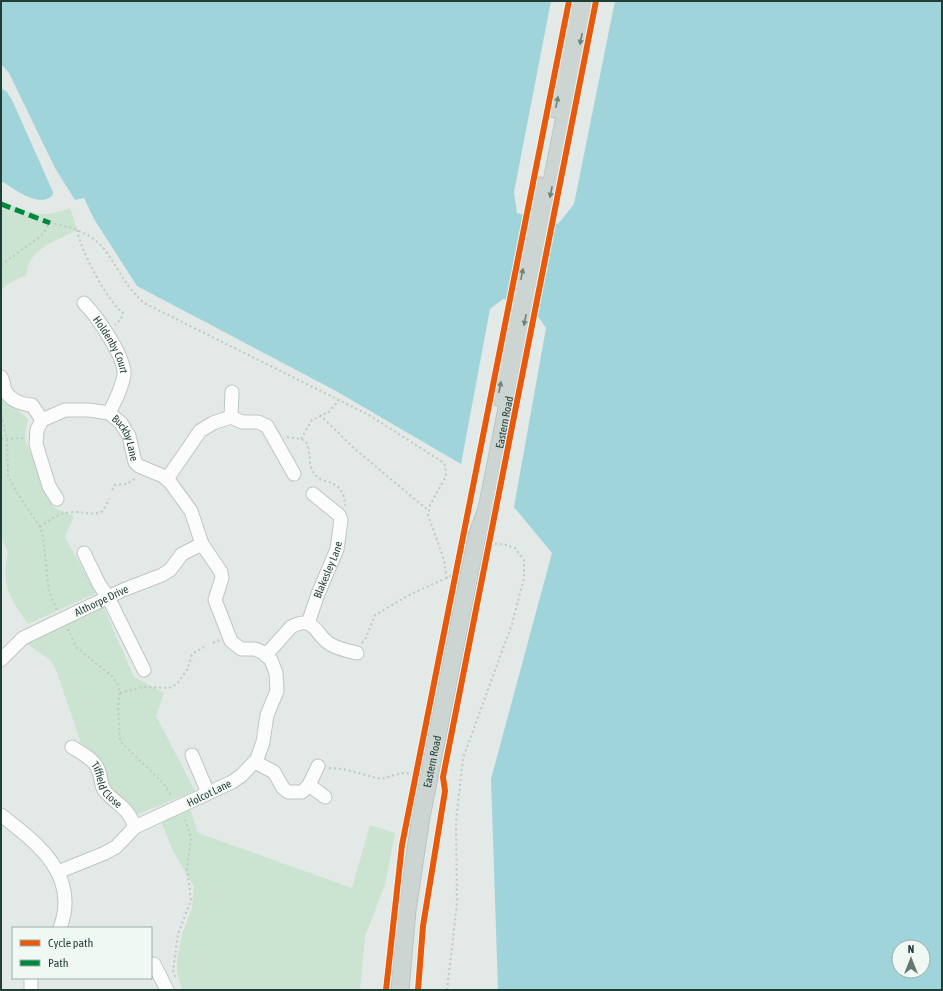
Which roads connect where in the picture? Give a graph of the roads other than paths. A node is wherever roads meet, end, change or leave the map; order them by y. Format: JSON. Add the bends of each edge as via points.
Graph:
{"nodes":[{"id":1,"x":576,"y":1,"type":"edge"},
{"id":2,"x":588,"y":1,"type":"edge"},
{"id":3,"x":552,"y":154,"type":"junction"},
{"id":4,"x":84,"y":303,"type":"dead end"},
{"id":5,"x":1,"y":377,"type":"edge"},
{"id":6,"x":232,"y":392,"type":"dead end"},
{"id":7,"x":109,"y":413,"type":"junction"},
{"id":8,"x":230,"y":417,"type":"junction"},
{"id":9,"x":42,"y":420,"type":"junction"},
{"id":10,"x":294,"y":474,"type":"dead end"},
{"id":11,"x":167,"y":479,"type":"junction"},
{"id":12,"x":313,"y":494,"type":"dead end"},
{"id":13,"x":57,"y":499,"type":"dead end"},
{"id":14,"x":202,"y":544,"type":"junction"},
{"id":15,"x":84,"y":553,"type":"dead end"},
{"id":16,"x":108,"y":597,"type":"junction"},
{"id":17,"x":308,"y":623,"type":"junction"},
{"id":18,"x":357,"y":653,"type":"road end"},
{"id":19,"x":266,"y":655,"type":"junction"},
{"id":20,"x":1,"y":660,"type":"edge"},
{"id":21,"x":144,"y":670,"type":"dead end"},
{"id":22,"x":72,"y":747,"type":"dead end"},
{"id":23,"x":192,"y":755,"type":"dead end"},
{"id":24,"x":255,"y":762,"type":"junction"},
{"id":25,"x":323,"y":767,"type":"road end"},
{"id":26,"x":309,"y":785,"type":"junction"},
{"id":27,"x":208,"y":793,"type":"junction"},
{"id":28,"x":325,"y":797,"type":"dead end"},
{"id":29,"x":2,"y":819,"type":"edge"},
{"id":30,"x":135,"y":827,"type":"junction"},
{"id":31,"x":58,"y":872,"type":"junction"},
{"id":32,"x":60,"y":927,"type":"edge"},
{"id":33,"x":154,"y":964,"type":"dead end"},
{"id":34,"x":31,"y":979,"type":"edge"},
{"id":35,"x":172,"y":987,"type":"edge"},
{"id":36,"x":31,"y":990,"type":"edge"},
{"id":37,"x":400,"y":990,"type":"edge"}],
"edges":[{"from":3,"to":1,"type":"main road","name":"Eastern Road","one_way":true},
{"from":2,"to":3,"type":"main road","name":"Eastern Road","one_way":true},
{"from":3,"to":37,"type":"main road","name":"Eastern Road","via":[[515,340],[476,508],[485,538],[421,817],[407,910]]},
{"from":4,"to":7,"type":"street","name":"Holdenby Court","via":[[100,321],[124,371]]},
{"from":5,"to":9,"type":"street","via":[[11,399],[32,405]]},
{"from":6,"to":8,"type":"street"},
{"from":7,"to":9,"type":"street","name":"Buckby Lane","via":[[65,410]]},
{"from":7,"to":11,"type":"street","name":"Buckby Lane","via":[[125,429],[131,442],[133,458],[139,466]]},
{"from":8,"to":10,"type":"street","via":[[246,423],[263,423],[268,426]]},
{"from":8,"to":11,"type":"street","via":[[200,431]]},
{"from":9,"to":13,"type":"street","via":[[35,439],[49,486]]},
{"from":11,"to":14,"type":"street","name":"Buckby Lane","via":[[191,511]]},
{"from":12,"to":17,"type":"street","name":"Blakesley Lane","via":[[339,515],[340,520],[337,549]]},
{"from":14,"to":16,"type":"street","name":"Althorpe Drive","via":[[182,554],[170,570],[162,575]]},
{"from":14,"to":19,"type":"street","name":"Buckby Lane","via":[[218,565],[222,578],[215,600],[231,641],[238,647],[258,650]]},
{"from":15,"to":16,"type":"street"},
{"from":16,"to":20,"type":"street","name":"Althorpe Drive","via":[[24,638]]},
{"from":16,"to":21,"type":"street"},
{"from":17,"to":18,"type":"street","via":[[330,644]]},
{"from":17,"to":19,"type":"street","via":[[291,627]]},
{"from":19,"to":24,"type":"street","name":"Holcot Lane","via":[[276,673],[277,691],[266,715],[263,742]]},
{"from":22,"to":30,"type":"street","name":"Tiffield Close","via":[[95,764],[104,790],[126,808]]},
{"from":23,"to":27,"type":"street"},
{"from":24,"to":26,"type":"street","via":[[274,772],[288,792],[302,792]]},
{"from":24,"to":27,"type":"street","name":"Holcot Lane","via":[[238,778]]},
{"from":25,"to":26,"type":"street"},
{"from":26,"to":28,"type":"street"},
{"from":27,"to":30,"type":"street","name":"Holcot Lane"},
{"from":29,"to":31,"type":"street","via":[[43,850]]},
{"from":30,"to":31,"type":"street","name":"Holcot Lane","via":[[111,850]]},
{"from":31,"to":32,"type":"street","via":[[64,898]]},
{"from":33,"to":35,"type":"street"},
{"from":34,"to":36,"type":"street"}]}
